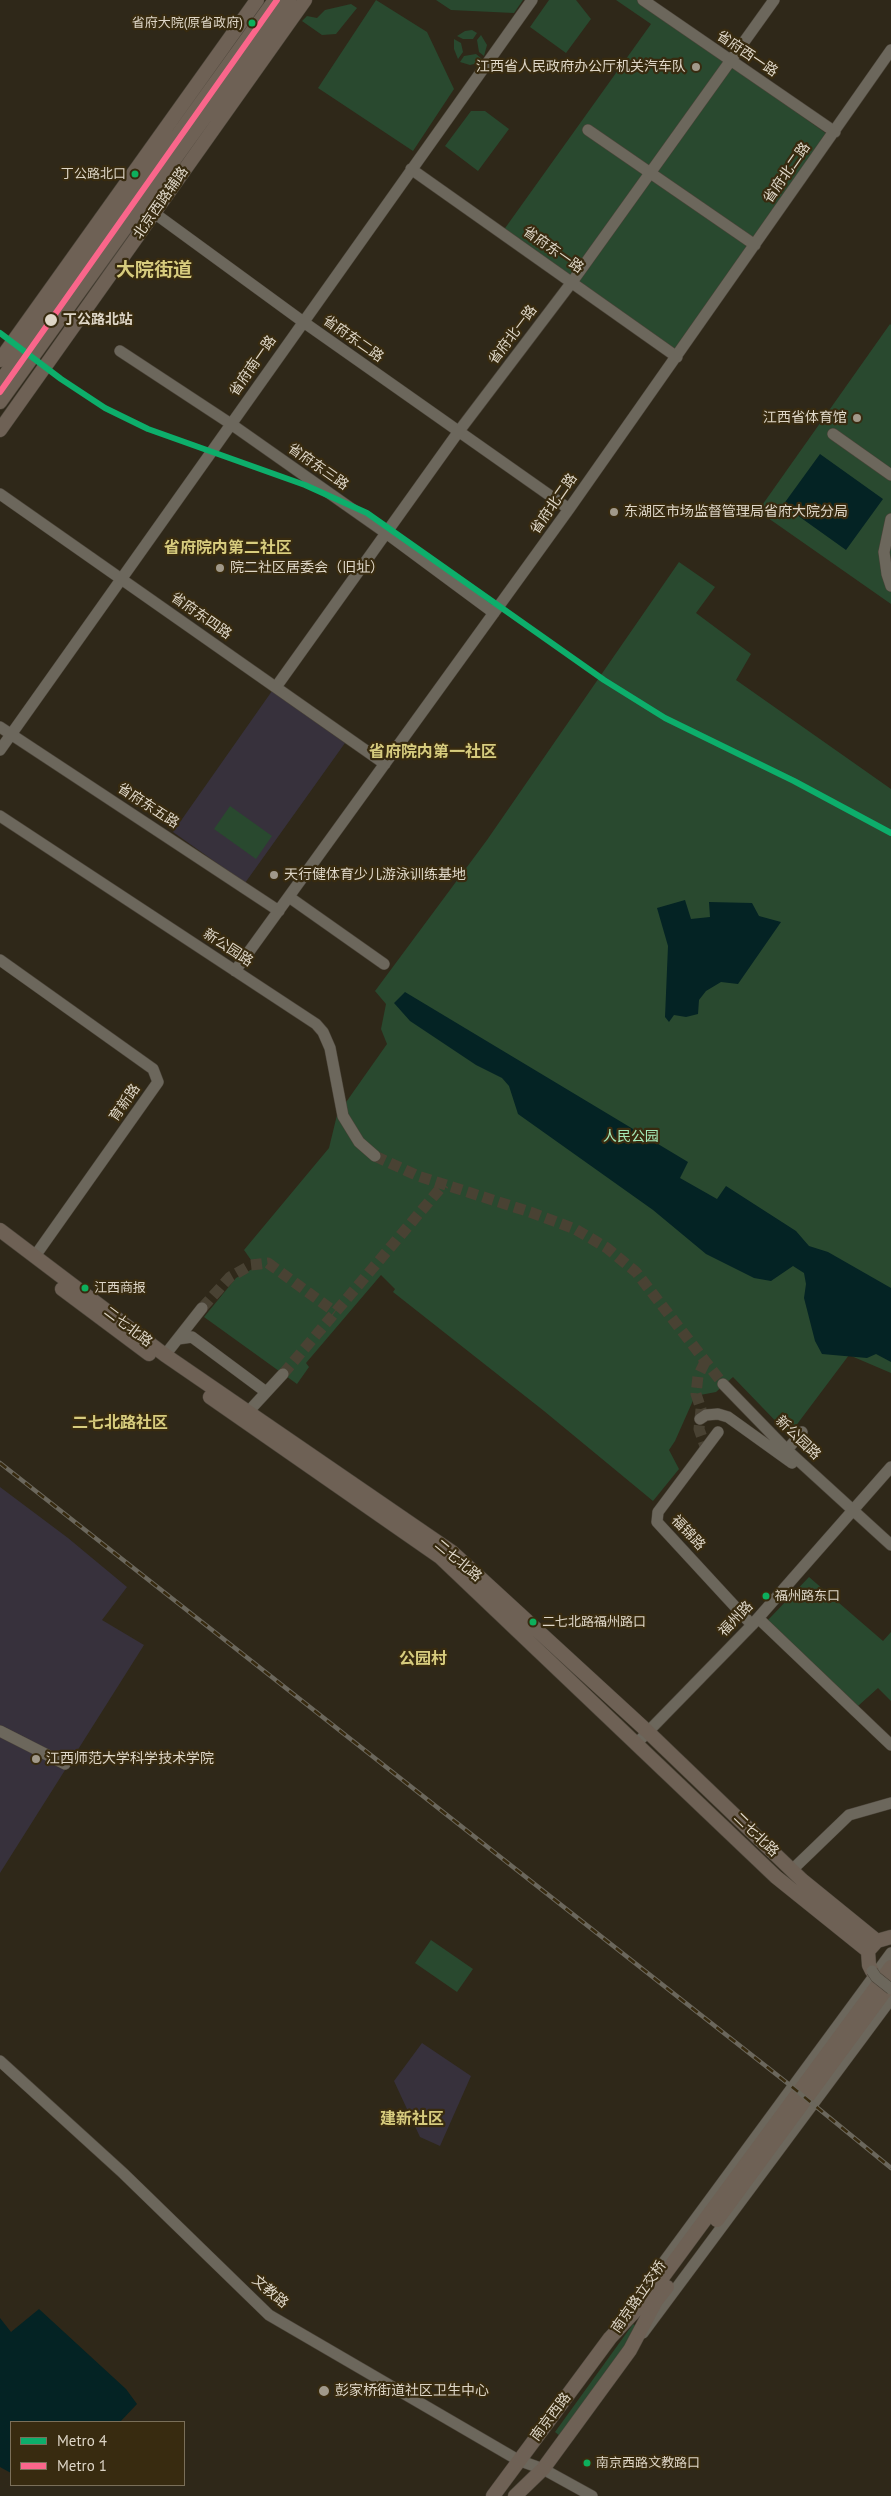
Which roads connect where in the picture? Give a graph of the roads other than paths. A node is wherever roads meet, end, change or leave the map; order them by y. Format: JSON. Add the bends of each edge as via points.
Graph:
{"nodes":[{"id":1,"x":257,"y":0,"type":"edge"},
{"id":2,"x":275,"y":0,"type":"edge"},
{"id":3,"x":289,"y":0,"type":"edge"},
{"id":4,"x":305,"y":0,"type":"edge"},
{"id":5,"x":532,"y":0,"type":"edge"},
{"id":6,"x":643,"y":0,"type":"edge"},
{"id":7,"x":774,"y":0,"type":"edge"},
{"id":8,"x":891,"y":50,"type":"edge"},
{"id":9,"x":730,"y":61,"type":"junction"},
{"id":10,"x":588,"y":130,"type":"dead end"},
{"id":11,"x":835,"y":132,"type":"junction"},
{"id":12,"x":412,"y":169,"type":"junction"},
{"id":13,"x":651,"y":172,"type":"junction"},
{"id":14,"x":122,"y":190,"type":"junction"},
{"id":15,"x":143,"y":205,"type":"junction"},
{"id":16,"x":755,"y":245,"type":"junction"},
{"id":17,"x":572,"y":282,"type":"junction"},
{"id":18,"x":302,"y":321,"type":"junction"},
{"id":19,"x":120,"y":351,"type":"dead end"},
{"id":20,"x":677,"y":357,"type":"junction"},
{"id":21,"x":0,"y":360,"type":"edge"},
{"id":22,"x":0,"y":382,"type":"edge"},
{"id":23,"x":1,"y":398,"type":"edge"},
{"id":24,"x":17,"y":406,"type":"junction"},
{"id":25,"x":231,"y":424,"type":"junction"},
{"id":26,"x":0,"y":430,"type":"edge"},
{"id":27,"x":459,"y":431,"type":"junction"},
{"id":28,"x":832,"y":434,"type":"dead end"},
{"id":29,"x":891,"y":476,"type":"edge"},
{"id":30,"x":0,"y":494,"type":"edge"},
{"id":31,"x":569,"y":510,"type":"junction"},
{"id":32,"x":891,"y":519,"type":"edge"},
{"id":33,"x":386,"y":533,"type":"junction"},
{"id":34,"x":121,"y":579,"type":"junction"},
{"id":35,"x":891,"y":586,"type":"edge"},
{"id":36,"x":494,"y":613,"type":"junction"},
{"id":37,"x":276,"y":687,"type":"junction"},
{"id":38,"x":0,"y":727,"type":"edge"},
{"id":39,"x":11,"y":734,"type":"junction"},
{"id":40,"x":0,"y":750,"type":"edge"},
{"id":41,"x":385,"y":764,"type":"junction"},
{"id":42,"x":0,"y":816,"type":"edge"},
{"id":43,"x":289,"y":897,"type":"junction"},
{"id":44,"x":279,"y":911,"type":"junction"},
{"id":45,"x":0,"y":960,"type":"edge"},
{"id":46,"x":384,"y":964,"type":"dead end"},
{"id":47,"x":235,"y":971,"type":"junction"},
{"id":48,"x":375,"y":1156,"type":"tunnel mouth"},
{"id":49,"x":0,"y":1230,"type":"edge"},
{"id":50,"x":0,"y":1242,"type":"edge"},
{"id":51,"x":35,"y":1256,"type":"junction"},
{"id":52,"x":202,"y":1308,"type":"tunnel mouth"},
{"id":53,"x":178,"y":1339,"type":"junction"},
{"id":54,"x":165,"y":1355,"type":"junction"},
{"id":55,"x":283,"y":1374,"type":"tunnel mouth"},
{"id":56,"x":722,"y":1384,"type":"tunnel mouth"},
{"id":57,"x":266,"y":1392,"type":"junction"},
{"id":58,"x":248,"y":1412,"type":"junction"},
{"id":59,"x":700,"y":1419,"type":"dead end"},
{"id":60,"x":718,"y":1432,"type":"dead end"},
{"id":61,"x":802,"y":1432,"type":"dead end"},
{"id":62,"x":787,"y":1450,"type":"junction"},
{"id":63,"x":891,"y":1467,"type":"edge"},
{"id":64,"x":832,"y":1491,"type":"junction"},
{"id":65,"x":854,"y":1510,"type":"junction"},
{"id":66,"x":891,"y":1545,"type":"edge"},
{"id":67,"x":755,"y":1622,"type":"junction"},
{"id":68,"x":647,"y":1730,"type":"junction"},
{"id":69,"x":0,"y":1731,"type":"edge"},
{"id":70,"x":637,"y":1743,"type":"junction"},
{"id":71,"x":891,"y":1745,"type":"edge"},
{"id":72,"x":64,"y":1764,"type":"dead end"},
{"id":73,"x":891,"y":1804,"type":"edge"},
{"id":74,"x":792,"y":1870,"type":"junction"},
{"id":75,"x":891,"y":1936,"type":"edge"},
{"id":76,"x":872,"y":1946,"type":"junction"},
{"id":77,"x":891,"y":1953,"type":"edge"},
{"id":78,"x":891,"y":1967,"type":"edge"},
{"id":79,"x":872,"y":1971,"type":"joint"},
{"id":80,"x":891,"y":1984,"type":"edge"},
{"id":81,"x":891,"y":1989,"type":"edge"},
{"id":82,"x":891,"y":1999,"type":"edge"},
{"id":83,"x":0,"y":2061,"type":"edge"},
{"id":84,"x":610,"y":2338,"type":"junction"},
{"id":85,"x":630,"y":2350,"type":"junction"},
{"id":86,"x":518,"y":2460,"type":"junction"},
{"id":87,"x":543,"y":2469,"type":"junction"},
{"id":88,"x":493,"y":2496,"type":"edge"},
{"id":89,"x":515,"y":2496,"type":"edge"},
{"id":90,"x":592,"y":2496,"type":"edge"}],
"edges":[{"from":1,"to":14,"type":"main road"},
{"from":2,"to":15,"type":"main road"},
{"from":3,"to":15,"type":"main road"},
{"from":4,"to":15,"type":"main road","name":"北京西路辅路"},
{"from":5,"to":12,"type":"street","name":"省府南一路"},
{"from":6,"to":9,"type":"street","name":"省府西一路"},
{"from":7,"to":9,"type":"street","name":"省府北一路"},
{"from":8,"to":11,"type":"street","name":"省府北二路"},
{"from":9,"to":11,"type":"street","name":"省府西一路"},
{"from":9,"to":13,"type":"street","name":"省府北一路"},
{"from":10,"to":13,"type":"street"},
{"from":11,"to":16,"type":"street","name":"省府北二路"},
{"from":12,"to":17,"type":"street","name":"省府东一路"},
{"from":12,"to":18,"type":"street","name":"省府南一路"},
{"from":13,"to":16,"type":"street"},
{"from":13,"to":17,"type":"street","name":"省府北一路"},
{"from":14,"to":15,"type":"street","name":"省府东二路"},
{"from":14,"to":21,"type":"main road"},
{"from":15,"to":18,"type":"street","name":"省府东二路"},
{"from":15,"to":22,"type":"main road"},
{"from":15,"to":23,"type":"main road"},
{"from":15,"to":24,"type":"main road","name":"北京西路辅路"},
{"from":16,"to":20,"type":"street","name":"省府北二路"},
{"from":17,"to":20,"type":"street","name":"省府东一路"},
{"from":17,"to":27,"type":"street","name":"省府北一路"},
{"from":18,"to":25,"type":"street","name":"省府南一路"},
{"from":18,"to":27,"type":"street","name":"省府东二路"},
{"from":19,"to":25,"type":"street","name":"省府东三路"},
{"from":20,"to":31,"type":"street","name":"省府北二路"},
{"from":23,"to":24,"type":"street"},
{"from":24,"to":26,"type":"main road","name":"北京西路辅路"},
{"from":25,"to":33,"type":"street","name":"省府东三路"},
{"from":25,"to":34,"type":"street","name":"省府南一路"},
{"from":27,"to":31,"type":"street","name":"省府东二路"},
{"from":27,"to":33,"type":"street","name":"省府北一路"},
{"from":28,"to":29,"type":"street"},
{"from":30,"to":34,"type":"street","name":"省府东四路"},
{"from":31,"to":36,"type":"street","name":"省府北二路"},
{"from":32,"to":35,"type":"street","via":[[884,552]]},
{"from":33,"to":36,"type":"street","name":"省府东三路"},
{"from":33,"to":37,"type":"street","name":"省府北一路"},
{"from":34,"to":37,"type":"street","name":"省府东四路"},
{"from":34,"to":39,"type":"street","name":"省府南一路"},
{"from":36,"to":41,"type":"street","name":"省府北二路"},
{"from":37,"to":41,"type":"street","name":"省府东四路"},
{"from":38,"to":39,"type":"street","name":"省府东五路"},
{"from":39,"to":40,"type":"street","name":"省府南一路"},
{"from":39,"to":44,"type":"street","name":"省府东五路"},
{"from":41,"to":43,"type":"street","name":"省府北二路"},
{"from":42,"to":47,"type":"street","name":"新公园路"},
{"from":43,"to":44,"type":"street","name":"省府北二路"},
{"from":43,"to":46,"type":"street"},
{"from":44,"to":47,"type":"street","name":"省府北二路"},
{"from":45,"to":51,"type":"street","name":"育新路","via":[[153,1069],[158,1082]]},
{"from":47,"to":48,"type":"street","name":"新公园路","via":[[316,1024],[323,1032],[330,1048],[343,1116],[359,1142]]},
{"from":49,"to":51,"type":"main road","name":"二七北路"},
{"from":50,"to":70,"type":"main road","name":"二七北路","via":[[131,1342],[440,1557]]},
{"from":51,"to":54,"type":"main road","name":"二七北路"},
{"from":52,"to":53,"type":"street"},
{"from":53,"to":54,"type":"street"},
{"from":53,"to":57,"type":"street","via":[[192,1337]]},
{"from":54,"to":58,"type":"main road","name":"二七北路"},
{"from":55,"to":57,"type":"street"},
{"from":56,"to":62,"type":"street","name":"新公园路"},
{"from":57,"to":58,"type":"street"},
{"from":58,"to":68,"type":"main road","name":"二七北路","via":[[452,1552]]},
{"from":59,"to":64,"type":"street","via":[[718,1414],[728,1417]]},
{"from":60,"to":67,"type":"street","name":"福锦路","via":[[658,1512],[657,1522]]},
{"from":61,"to":62,"type":"street"},
{"from":62,"to":64,"type":"street","name":"新公园路"},
{"from":63,"to":65,"type":"street","name":"福州路"},
{"from":64,"to":65,"type":"street","name":"新公园路"},
{"from":65,"to":66,"type":"street","name":"新公园路"},
{"from":65,"to":67,"type":"street","name":"福州路"},
{"from":67,"to":68,"type":"street","name":"福州路"},
{"from":67,"to":71,"type":"street","name":"福锦路"},
{"from":68,"to":70,"type":"street","name":"福州路"},
{"from":68,"to":74,"type":"main road","name":"二七北路"},
{"from":69,"to":72,"type":"street"},
{"from":70,"to":76,"type":"main road","name":"二七北路","via":[[776,1877]]},
{"from":73,"to":74,"type":"street","via":[[849,1815]]},
{"from":74,"to":76,"type":"main road","name":"二七北路"},
{"from":75,"to":76,"type":"main road"},
{"from":76,"to":79,"type":"main road","via":[[869,1965]]},
{"from":77,"to":84,"type":"street","name":"南京路立交桥"},
{"from":78,"to":84,"type":"main road","name":"南京路立交桥","via":[[648,2297]]},
{"from":79,"to":81,"type":"street","bridge":true},
{"from":80,"to":85,"type":"main road","name":"南京路立交桥","via":[[656,2301]]},
{"from":82,"to":85,"type":"street","name":"南京路立交桥"},
{"from":83,"to":86,"type":"street","name":"文教路","via":[[269,2314]]},
{"from":84,"to":86,"type":"main road","name":"南京西路"},
{"from":85,"to":87,"type":"main road","name":"南京西路"},
{"from":86,"to":87,"type":"street","name":"文教路"},
{"from":86,"to":88,"type":"main road","name":"南京西路"},
{"from":87,"to":89,"type":"main road","name":"南京西路"},
{"from":87,"to":90,"type":"street","name":"文教路"}]}
